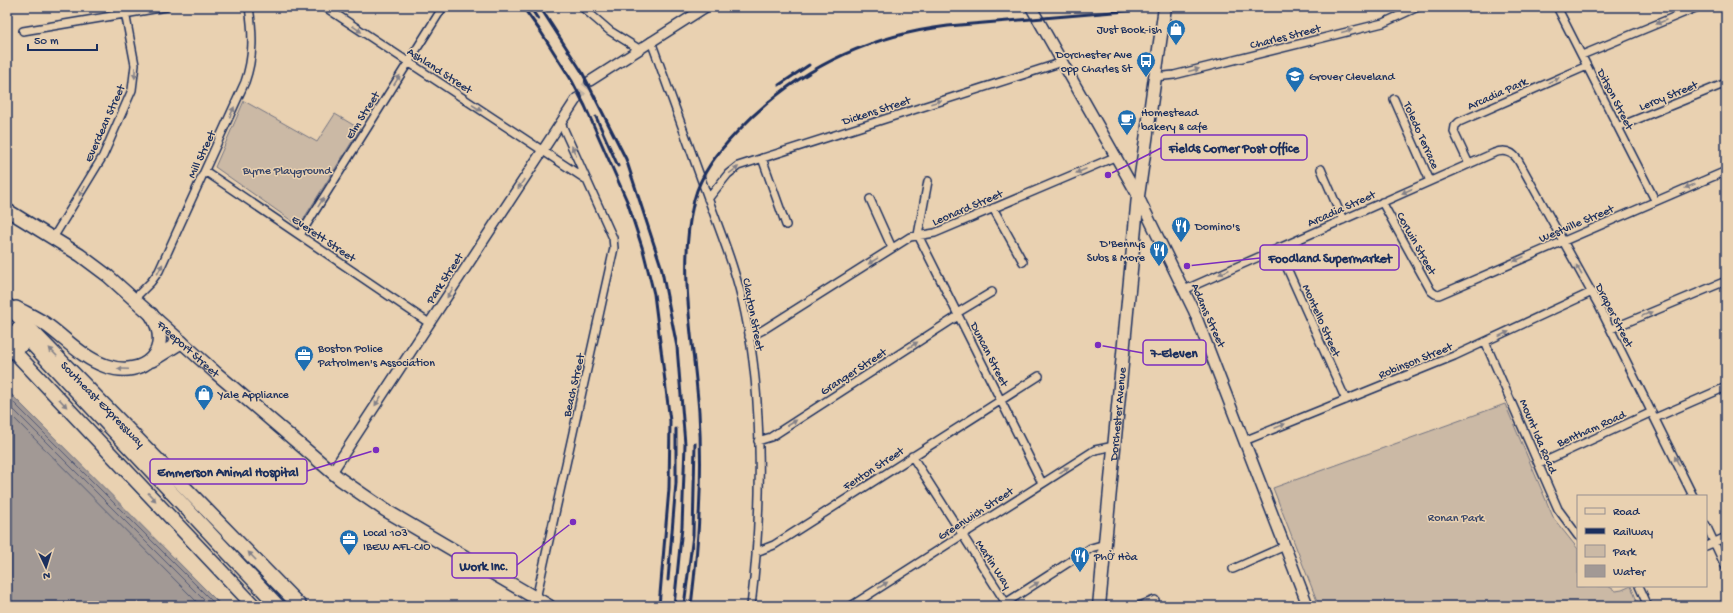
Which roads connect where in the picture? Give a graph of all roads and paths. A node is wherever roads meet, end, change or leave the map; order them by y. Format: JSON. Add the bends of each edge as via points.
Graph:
{"nodes":[{"id":1,"x":166,"y":7,"type":"edge"},
{"id":2,"x":248,"y":7,"type":"edge"},
{"id":3,"x":325,"y":7,"type":"edge"},
{"id":4,"x":443,"y":7,"type":"edge"},
{"id":5,"x":582,"y":7,"type":"edge"},
{"id":6,"x":706,"y":7,"type":"edge"},
{"id":7,"x":1032,"y":7,"type":"edge"},
{"id":8,"x":1165,"y":7,"type":"edge"},
{"id":9,"x":1418,"y":7,"type":"edge"},
{"id":10,"x":1557,"y":7,"type":"edge"},
{"id":11,"x":1698,"y":7,"type":"edge"},
{"id":12,"x":125,"y":10,"type":"edge"},
{"id":13,"x":23,"y":31,"type":"dead end"},
{"id":14,"x":651,"y":41,"type":"junction"},
{"id":15,"x":639,"y":49,"type":"junction"},
{"id":16,"x":1582,"y":55,"type":"junction"},
{"id":17,"x":408,"y":62,"type":"junction"},
{"id":18,"x":1063,"y":62,"type":"junction"},
{"id":19,"x":1587,"y":66,"type":"junction"},
{"id":20,"x":1155,"y":77,"type":"junction"},
{"id":21,"x":590,"y":81,"type":"tunnel mouth"},
{"id":22,"x":1726,"y":83,"type":"edge"},
{"id":23,"x":577,"y":98,"type":"tunnel mouth"},
{"id":24,"x":1394,"y":99,"type":"dead end"},
{"id":25,"x":561,"y":123,"type":"junction"},
{"id":26,"x":1618,"y":127,"type":"junction"},
{"id":27,"x":542,"y":151,"type":"junction"},
{"id":28,"x":1508,"y":151,"type":"joint"},
{"id":29,"x":1117,"y":156,"type":"junction"},
{"id":30,"x":762,"y":158,"type":"junction"},
{"id":31,"x":1468,"y":164,"type":"junction"},
{"id":32,"x":1321,"y":169,"type":"dead end"},
{"id":33,"x":205,"y":170,"type":"junction"},
{"id":34,"x":1726,"y":171,"type":"edge"},
{"id":35,"x":587,"y":180,"type":"junction"},
{"id":36,"x":928,"y":181,"type":"dead end"},
{"id":37,"x":1430,"y":181,"type":"junction"},
{"id":38,"x":1138,"y":196,"type":"junction"},
{"id":39,"x":708,"y":198,"type":"junction"},
{"id":40,"x":870,"y":199,"type":"dead end"},
{"id":41,"x":1656,"y":200,"type":"junction"},
{"id":42,"x":1382,"y":202,"type":"junction"},
{"id":43,"x":993,"y":208,"type":"junction"},
{"id":44,"x":7,"y":210,"type":"edge"},
{"id":45,"x":1343,"y":220,"type":"junction"},
{"id":46,"x":786,"y":225,"type":"dead end"},
{"id":47,"x":300,"y":235,"type":"junction"},
{"id":48,"x":918,"y":235,"type":"junction"},
{"id":49,"x":53,"y":238,"type":"junction"},
{"id":50,"x":1563,"y":240,"type":"junction"},
{"id":51,"x":892,"y":248,"type":"junction"},
{"id":52,"x":1278,"y":248,"type":"junction"},
{"id":53,"x":1023,"y":262,"type":"dead end"},
{"id":54,"x":1726,"y":281,"type":"edge"},
{"id":55,"x":1184,"y":290,"type":"junction"},
{"id":56,"x":992,"y":292,"type":"dead end"},
{"id":57,"x":1592,"y":292,"type":"junction"},
{"id":58,"x":1435,"y":294,"type":"joint"},
{"id":59,"x":135,"y":298,"type":"junction"},
{"id":60,"x":7,"y":304,"type":"edge"},
{"id":61,"x":151,"y":314,"type":"junction"},
{"id":62,"x":958,"y":314,"type":"junction"},
{"id":63,"x":7,"y":317,"type":"edge"},
{"id":64,"x":429,"y":323,"type":"junction"},
{"id":65,"x":7,"y":330,"type":"edge"},
{"id":66,"x":1611,"y":330,"type":"junction"},
{"id":67,"x":749,"y":337,"type":"junction"},
{"id":68,"x":181,"y":342,"type":"junction"},
{"id":69,"x":1485,"y":342,"type":"junction"},
{"id":70,"x":7,"y":344,"type":"edge"},
{"id":71,"x":148,"y":364,"type":"junction"},
{"id":72,"x":1039,"y":376,"type":"dead end"},
{"id":73,"x":1726,"y":387,"type":"edge"},
{"id":74,"x":1000,"y":400,"type":"junction"},
{"id":75,"x":1346,"y":400,"type":"junction"},
{"id":76,"x":1654,"y":415,"type":"junction"},
{"id":77,"x":758,"y":441,"type":"junction"},
{"id":78,"x":1244,"y":441,"type":"junction"},
{"id":79,"x":1114,"y":446,"type":"junction"},
{"id":80,"x":912,"y":456,"type":"junction"},
{"id":81,"x":1539,"y":464,"type":"junction"},
{"id":82,"x":332,"y":472,"type":"junction"},
{"id":83,"x":1042,"y":483,"type":"junction"},
{"id":84,"x":1693,"y":495,"type":"edge"},
{"id":85,"x":1707,"y":530,"type":"edge"},
{"id":86,"x":962,"y":535,"type":"junction"},
{"id":87,"x":1577,"y":535,"type":"edge"},
{"id":88,"x":1726,"y":537,"type":"edge"},
{"id":89,"x":1105,"y":544,"type":"junction"},
{"id":90,"x":1710,"y":544,"type":"edge"},
{"id":91,"x":1285,"y":546,"type":"junction"},
{"id":92,"x":756,"y":552,"type":"junction"},
{"id":93,"x":1726,"y":568,"type":"edge"},
{"id":94,"x":1233,"y":569,"type":"dead end"},
{"id":95,"x":1639,"y":587,"type":"edge"},
{"id":96,"x":536,"y":599,"type":"junction"},
{"id":97,"x":1155,"y":600,"type":"dead end"},
{"id":98,"x":1003,"y":605,"type":"edge"},
{"id":99,"x":254,"y":606,"type":"edge"},
{"id":100,"x":272,"y":606,"type":"edge"},
{"id":101,"x":278,"y":606,"type":"edge"},
{"id":102,"x":300,"y":606,"type":"edge"},
{"id":103,"x":549,"y":606,"type":"edge"},
{"id":104,"x":750,"y":606,"type":"edge"},
{"id":105,"x":851,"y":606,"type":"edge"},
{"id":106,"x":1099,"y":606,"type":"edge"},
{"id":107,"x":1139,"y":606,"type":"edge"},
{"id":108,"x":1308,"y":606,"type":"edge"},
{"id":109,"x":1648,"y":606,"type":"edge"}],
"edges":[{"from":1,"to":12,"type":"street"},
{"from":33,"to":2,"type":"street","name":"Mill Street","one_way":true,"via":[[249,71],[252,43]]},
{"from":3,"to":17,"type":"street","name":"Ashland Street","one_way":true},
{"from":4,"to":17,"type":"street","name":"Elm Street"},
{"from":5,"to":15,"type":"street","via":[[610,31]]},
{"from":6,"to":14,"type":"street"},
{"from":7,"to":18,"type":"main road","name":"Adams Street"},
{"from":8,"to":20,"type":"main road","name":"Dorchester Avenue"},
{"from":20,"to":9,"type":"street","name":"Charles Street","one_way":true,"via":[[1174,75],[1383,22]]},
{"from":10,"to":16,"type":"street","name":"Ditson Street"},
{"from":11,"to":16,"type":"street","one_way":true},
{"from":12,"to":13,"type":"street"},
{"from":12,"to":49,"type":"street","name":"Everdean Street","one_way":true,"via":[[135,65],[132,90],[101,160]]},
{"from":14,"to":15,"type":"street"},
{"from":14,"to":39,"type":"street","name":"Clayton Street"},
{"from":15,"to":21,"type":"street"},
{"from":16,"to":19,"type":"street","name":"Ditson Street"},
{"from":17,"to":27,"type":"street","name":"Ashland Street","one_way":true},
{"from":47,"to":17,"type":"street","name":"Elm Street","one_way":true},
{"from":18,"to":29,"type":"main road","name":"Adams Street"},
{"from":30,"to":18,"type":"street","name":"Dickens Street","one_way":true},
{"from":19,"to":26,"type":"street","name":"Ditson Street"},
{"from":31,"to":19,"type":"street","name":"Arcadia Park","one_way":true,"via":[[1454,132],[1459,122]]},
{"from":20,"to":38,"type":"main road","name":"Dorchester Avenue"},
{"from":22,"to":26,"type":"street","name":"Leroy Street"},
{"from":23,"to":25,"type":"street","name":"Park Street"},
{"from":24,"to":37,"type":"street","name":"Toledo Terrace"},
{"from":25,"to":27,"type":"street","name":"Park Street"},
{"from":35,"to":25,"type":"street","name":"Beach Street","one_way":true},
{"from":26,"to":41,"type":"street","name":"Ditson Street"},
{"from":27,"to":35,"type":"street"},
{"from":27,"to":64,"type":"street","name":"Park Street","one_way":true},
{"from":28,"to":31,"type":"street","name":"Arcadia Street","via":[[1498,152]]},
{"from":28,"to":50,"type":"street","name":"Draper Street","via":[[1518,160]]},
{"from":29,"to":38,"type":"main road","name":"Adams Street"},
{"from":29,"to":43,"type":"street","name":"Leonard Street","one_way":true},
{"from":39,"to":30,"type":"street","name":"Dickens Street","one_way":true,"via":[[733,169]]},
{"from":30,"to":46,"type":"street"},
{"from":31,"to":37,"type":"street","name":"Arcadia Street"},
{"from":32,"to":45,"type":"street"},
{"from":33,"to":47,"type":"street","name":"Everett Street"},
{"from":59,"to":33,"type":"street","name":"Mill Street","one_way":true,"via":[[159,271]]},
{"from":34,"to":41,"type":"street","name":"Westville Street","one_way":true},
{"from":35,"to":96,"type":"street","name":"Beach Street","via":[[613,238],[614,248]]},
{"from":36,"to":48,"type":"street"},
{"from":37,"to":42,"type":"street","name":"Arcadia Street","one_way":true},
{"from":38,"to":55,"type":"main road","name":"Adams Street"},
{"from":38,"to":79,"type":"main road","name":"Dorchester Avenue"},
{"from":39,"to":67,"type":"street","name":"Clayton Street","via":[[736,279]]},
{"from":40,"to":51,"type":"street"},
{"from":41,"to":50,"type":"street","name":"Westville Street"},
{"from":42,"to":45,"type":"street","name":"Arcadia Street"},
{"from":42,"to":58,"type":"street","name":"Corwin Street"},
{"from":43,"to":48,"type":"street","name":"Leonard Street","via":[[932,234]]},
{"from":43,"to":53,"type":"street"},
{"from":44,"to":49,"type":"main road","name":"Freeport Street"},
{"from":45,"to":52,"type":"street","name":"Arcadia Street"},
{"from":47,"to":64,"type":"street","name":"Everett Street"},
{"from":48,"to":51,"type":"street","name":"Leonard Street"},
{"from":48,"to":62,"type":"street","name":"Duncan Street"},
{"from":49,"to":59,"type":"main road","name":"Freeport Street","via":[[92,263]]},
{"from":57,"to":50,"type":"street","name":"Draper Street","one_way":true},
{"from":50,"to":58,"type":"street","name":"Westville Street","one_way":true},
{"from":51,"to":67,"type":"street","name":"Leonard Street","one_way":true},
{"from":52,"to":55,"type":"street","name":"Arcadia Street","one_way":true},
{"from":52,"to":75,"type":"street","name":"Montello Street"},
{"from":66,"to":54,"type":"street","one_way":true},
{"from":55,"to":78,"type":"main road","name":"Adams Street","via":[[1211,351]]},
{"from":56,"to":62,"type":"street","name":"Granger Street"},
{"from":57,"to":66,"type":"street","name":"Draper Street"},
{"from":69,"to":57,"type":"street","name":"Robinson Street","one_way":true},
{"from":59,"to":61,"type":"main road","name":"Freeport Street"},
{"from":71,"to":60,"type":"highway","one_way":true,"via":[[125,370],[104,366],[81,353],[48,325]]},
{"from":102,"to":60,"type":"highway","name":"Southeast Expressway","one_way":true},
{"from":61,"to":68,"type":"main road","name":"Freeport Street"},
{"from":61,"to":71,"type":"highway","via":[[160,337],[156,353]]},
{"from":62,"to":74,"type":"street","name":"Duncan Street"},
{"from":77,"to":62,"type":"street","name":"Granger Street","one_way":true,"via":[[771,437]]},
{"from":63,"to":101,"type":"highway"},
{"from":64,"to":82,"type":"street","name":"Park Street","one_way":true},
{"from":65,"to":100,"type":"highway"},
{"from":66,"to":76,"type":"street","name":"Draper Street"},
{"from":67,"to":77,"type":"street","name":"Clayton Street"},
{"from":68,"to":71,"type":"highway"},
{"from":68,"to":82,"type":"main road","name":"Freeport Street"},
{"from":69,"to":75,"type":"street","name":"Robinson Street"},
{"from":69,"to":81,"type":"street","name":"Mount Ida Road"},
{"from":70,"to":99,"type":"highway","one_way":true},
{"from":72,"to":74,"type":"street","name":"Fenton Street"},
{"from":73,"to":76,"type":"street","name":"Bentham Road"},
{"from":74,"to":80,"type":"street","name":"Fenton Street"},
{"from":74,"to":83,"type":"street","name":"Duncan Street"},
{"from":78,"to":75,"type":"street","name":"Robinson Street","one_way":true},
{"from":76,"to":81,"type":"street","name":"Bentham Road"},
{"from":84,"to":76,"type":"street","name":"Draper Street","one_way":true},
{"from":77,"to":92,"type":"street","name":"Clayton Street"},
{"from":78,"to":91,"type":"main road","name":"Adams Street"},
{"from":83,"to":79,"type":"street","name":"Greenwich Street","one_way":true,"via":[[1095,450]]},
{"from":79,"to":89,"type":"main road","name":"Dorchester Avenue"},
{"from":80,"to":86,"type":"street","name":"Marlin Way"},
{"from":80,"to":92,"type":"street","name":"Fenton Street","via":[[774,545]]},
{"from":81,"to":87,"type":"street","name":"Mount Ida Road","via":[[1558,509]]},
{"from":82,"to":96,"type":"main road","name":"Freeport Street","via":[[385,510]]},
{"from":83,"to":86,"type":"street","name":"Greenwich Street"},
{"from":85,"to":90,"type":"street"},
{"from":86,"to":98,"type":"street","name":"Marlin Way"},
{"from":105,"to":86,"type":"street","name":"Greenwich Street","one_way":true},
{"from":88,"to":90,"type":"street"},
{"from":98,"to":89,"type":"street","one_way":true,"via":[[1092,548]]},
{"from":89,"to":106,"type":"main road","name":"Dorchester Avenue"},
{"from":90,"to":93,"type":"street"},
{"from":91,"to":94,"type":"street"},
{"from":91,"to":108,"type":"main road","name":"Adams Street"},
{"from":92,"to":104,"type":"street","name":"Clayton Street"},
{"from":95,"to":109,"type":"street"},
{"from":96,"to":103,"type":"main road","name":"Freeport Street"},
{"from":97,"to":107,"type":"street"}]}
